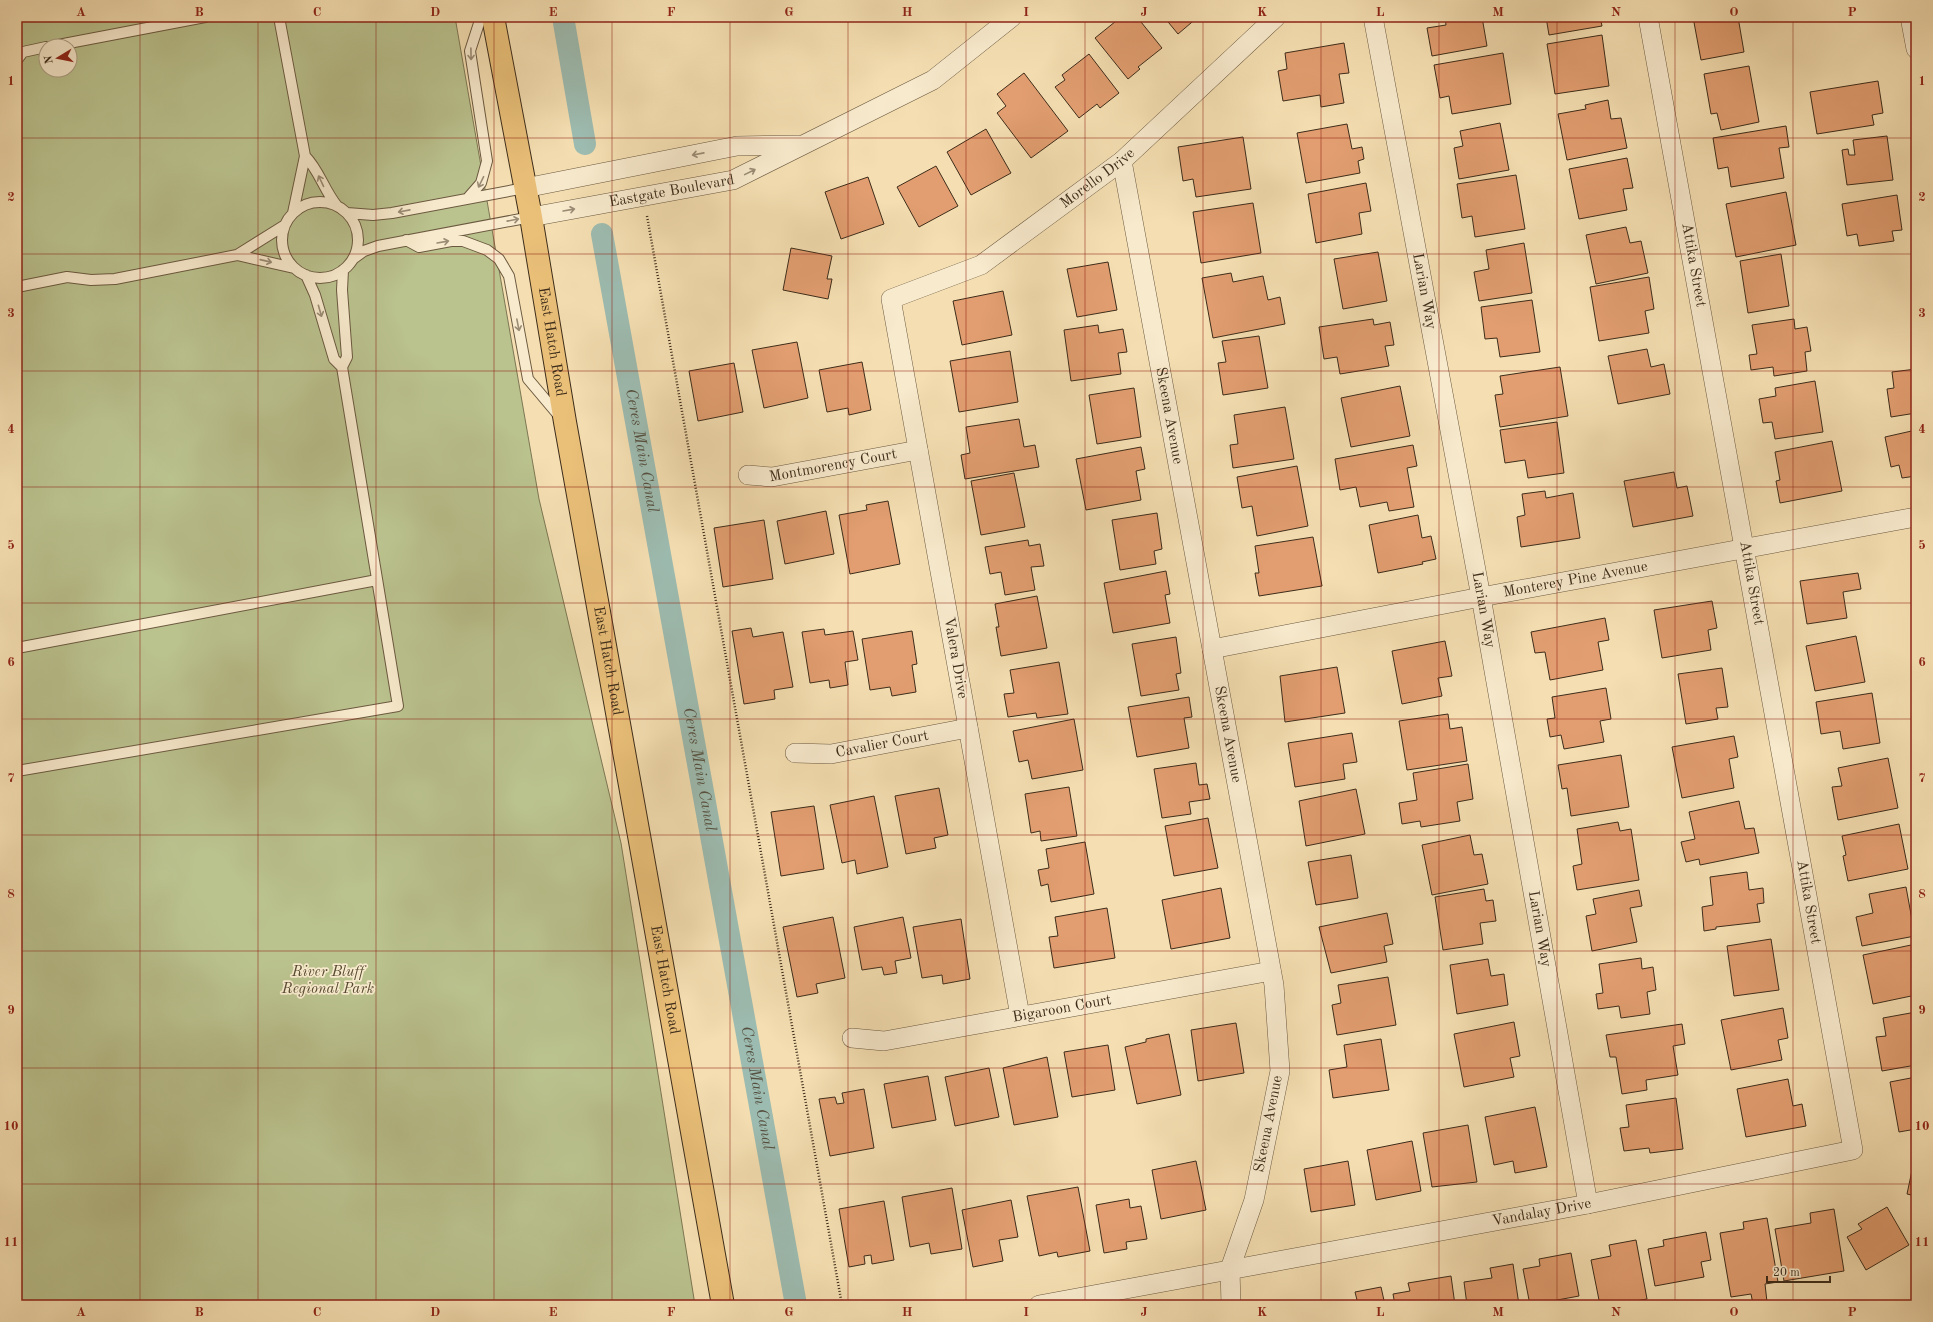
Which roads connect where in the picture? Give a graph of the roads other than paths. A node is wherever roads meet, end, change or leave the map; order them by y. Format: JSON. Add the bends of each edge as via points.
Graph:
{"nodes":[{"id":1,"x":205,"y":17,"type":"edge"},
{"id":2,"x":279,"y":17,"type":"edge"},
{"id":3,"x":481,"y":17,"type":"edge"},
{"id":4,"x":493,"y":17,"type":"edge"},
{"id":5,"x":1012,"y":17,"type":"edge"},
{"id":6,"x":1276,"y":17,"type":"edge"},
{"id":7,"x":1374,"y":17,"type":"edge"},
{"id":8,"x":1648,"y":17,"type":"edge"},
{"id":9,"x":1910,"y":17,"type":"edge"},
{"id":10,"x":78,"y":41,"type":"edge"},
{"id":11,"x":1915,"y":41,"type":"edge"},
{"id":12,"x":38,"y":49,"type":"edge"},
{"id":13,"x":17,"y":60,"type":"edge"},
{"id":14,"x":806,"y":145,"type":"junction"},
{"id":15,"x":305,"y":156,"type":"junction"},
{"id":16,"x":1122,"y":161,"type":"junction"},
{"id":17,"x":525,"y":188,"type":"junction"},
{"id":18,"x":467,"y":199,"type":"junction"},
{"id":19,"x":337,"y":206,"type":"junction"},
{"id":20,"x":293,"y":213,"type":"junction"},
{"id":21,"x":347,"y":213,"type":"junction"},
{"id":22,"x":531,"y":217,"type":"junction"},
{"id":23,"x":285,"y":225,"type":"junction"},
{"id":24,"x":406,"y":240,"type":"junction"},
{"id":25,"x":238,"y":254,"type":"junction"},
{"id":26,"x":352,"y":261,"type":"junction"},
{"id":27,"x":295,"y":268,"type":"junction"},
{"id":28,"x":343,"y":270,"type":"junction"},
{"id":29,"x":306,"y":275,"type":"junction"},
{"id":30,"x":17,"y":287,"type":"edge"},
{"id":31,"x":891,"y":299,"type":"joint"},
{"id":32,"x":342,"y":367,"type":"junction"},
{"id":33,"x":565,"y":422,"type":"junction"},
{"id":34,"x":918,"y":450,"type":"junction"},
{"id":35,"x":748,"y":475,"type":"dead end"},
{"id":36,"x":1916,"y":517,"type":"edge"},
{"id":37,"x":1745,"y":548,"type":"junction"},
{"id":38,"x":378,"y":580,"type":"junction"},
{"id":39,"x":1481,"y":597,"type":"junction"},
{"id":40,"x":17,"y":648,"type":"edge"},
{"id":41,"x":1212,"y":649,"type":"junction"},
{"id":42,"x":968,"y":728,"type":"junction"},
{"id":43,"x":795,"y":753,"type":"dead end"},
{"id":44,"x":17,"y":771,"type":"edge"},
{"id":45,"x":1271,"y":971,"type":"junction"},
{"id":46,"x":1020,"y":1016,"type":"junction"},
{"id":47,"x":852,"y":1038,"type":"dead end"},
{"id":48,"x":1853,"y":1150,"type":"joint"},
{"id":49,"x":1588,"y":1204,"type":"junction"},
{"id":50,"x":1230,"y":1269,"type":"junction"},
{"id":51,"x":723,"y":1305,"type":"edge"},
{"id":52,"x":1039,"y":1305,"type":"edge"},
{"id":53,"x":1231,"y":1305,"type":"edge"}],
"edges":[{"from":1,"to":10,"type":"lane"},
{"from":2,"to":15,"type":"lane"},
{"from":3,"to":18,"type":"lane","one_way":true,"via":[[470,51],[488,160],[481,183]]},
{"from":4,"to":17,"type":"main road","name":"East Hatch Road"},
{"from":5,"to":14,"type":"street","name":"Eastgate Boulevard","via":[[933,80]]},
{"from":6,"to":16,"type":"street","name":"Morello Drive"},
{"from":7,"to":39,"type":"street","name":"Larian Way"},
{"from":8,"to":37,"type":"street","name":"Attika Street"},
{"from":9,"to":11,"type":"street"},
{"from":12,"to":13,"type":"lane","via":[[23,52]]},
{"from":14,"to":17,"type":"street","name":"Eastgate Boulevard","one_way":true,"via":[[737,146]]},
{"from":22,"to":14,"type":"street","name":"Eastgate Boulevard","one_way":true,"via":[[733,180]]},
{"from":19,"to":15,"type":"lane","one_way":true,"via":[[323,186],[315,165]]},
{"from":15,"to":20,"type":"lane"},
{"from":16,"to":31,"type":"street","name":"Morello Drive","via":[[981,265]]},
{"from":16,"to":41,"type":"street","name":"Skeena Avenue"},
{"from":17,"to":18,"type":"lane"},
{"from":17,"to":22,"type":"main road","name":"East Hatch Road"},
{"from":18,"to":21,"type":"lane","one_way":true,"via":[[392,213]]},
{"from":19,"to":20,"type":"lane","via":[[326,202],[314,202]]},
{"from":19,"to":21,"type":"lane"},
{"from":20,"to":23,"type":"lane"},
{"from":21,"to":26,"type":"lane","via":[[358,236],[357,249]]},
{"from":24,"to":22,"type":"lane","one_way":true},
{"from":22,"to":33,"type":"main road","name":"East Hatch Road"},
{"from":23,"to":25,"type":"lane"},
{"from":23,"to":27,"type":"lane","via":[[283,250]]},
{"from":24,"to":26,"type":"lane","via":[[373,247]]},
{"from":24,"to":33,"type":"lane","one_way":true,"via":[[419,247],[463,241],[487,250],[499,260],[509,276],[528,379]]},
{"from":25,"to":27,"type":"lane","one_way":true},
{"from":25,"to":30,"type":"lane","via":[[115,279],[67,277]]},
{"from":26,"to":28,"type":"lane"},
{"from":27,"to":29,"type":"lane"},
{"from":28,"to":29,"type":"lane","via":[[331,276],[318,278]]},
{"from":28,"to":32,"type":"lane","via":[[347,357]]},
{"from":29,"to":32,"type":"lane","one_way":true,"via":[[313,288],[334,359]]},
{"from":31,"to":34,"type":"street","name":"Valera Drive"},
{"from":32,"to":38,"type":"lane"},
{"from":33,"to":51,"type":"main road","name":"East Hatch Road"},
{"from":34,"to":35,"type":"street","name":"Montmorency Court","via":[[772,477]]},
{"from":34,"to":42,"type":"street","name":"Valera Drive"},
{"from":36,"to":37,"type":"street","name":"Monterey Pine Avenue"},
{"from":37,"to":39,"type":"street","name":"Monterey Pine Avenue"},
{"from":37,"to":48,"type":"street","name":"Attika Street"},
{"from":38,"to":40,"type":"lane"},
{"from":38,"to":44,"type":"lane","via":[[399,703],[396,708]]},
{"from":39,"to":41,"type":"street","name":"Monterey Pine Avenue"},
{"from":39,"to":49,"type":"street","name":"Larian Way"},
{"from":41,"to":45,"type":"street","name":"Skeena Avenue"},
{"from":42,"to":43,"type":"street","name":"Cavalier Court","via":[[831,754]]},
{"from":42,"to":46,"type":"street","name":"Valera Drive"},
{"from":45,"to":46,"type":"street","name":"Bigaroon Court"},
{"from":45,"to":50,"type":"street","name":"Skeena Avenue","via":[[1280,1071],[1254,1200]]},
{"from":46,"to":47,"type":"street","name":"Bigaroon Court","via":[[884,1041]]},
{"from":48,"to":49,"type":"street","name":"Vandalay Drive"},
{"from":49,"to":50,"type":"street","name":"Vandalay Drive"},
{"from":50,"to":52,"type":"street","name":"Vandalay Drive"},
{"from":50,"to":53,"type":"street","name":"Skeena Avenue"}]}
